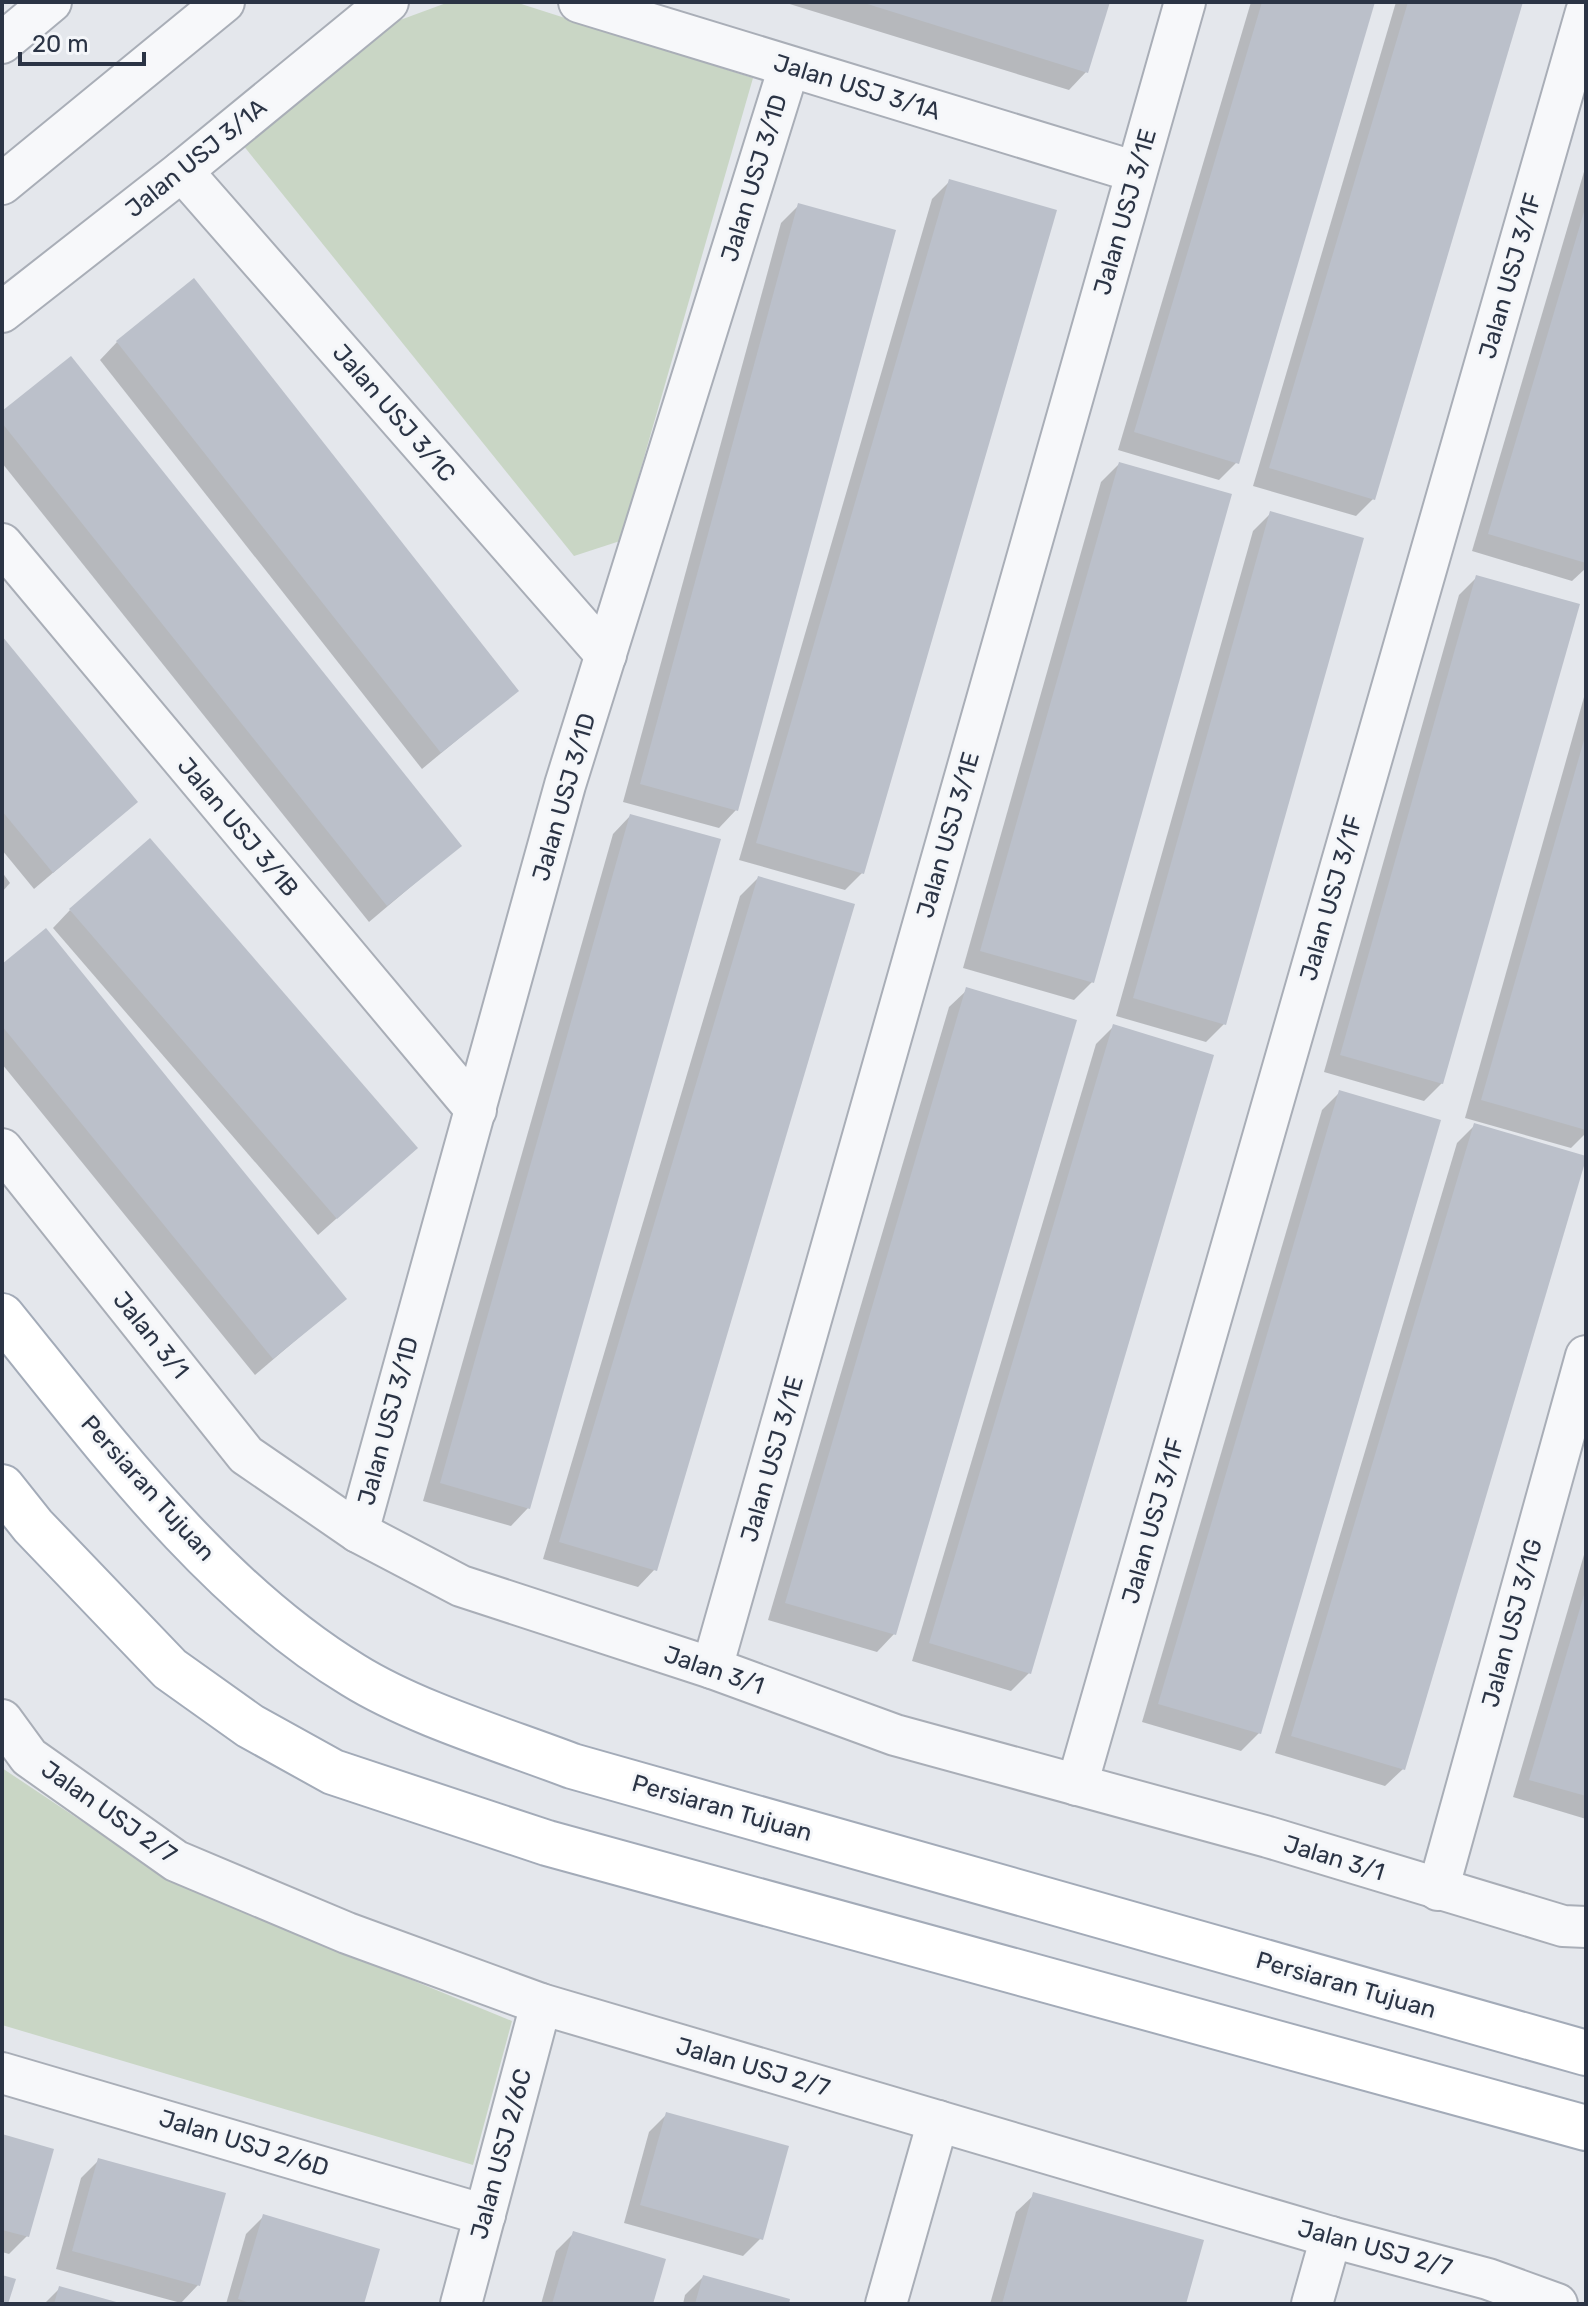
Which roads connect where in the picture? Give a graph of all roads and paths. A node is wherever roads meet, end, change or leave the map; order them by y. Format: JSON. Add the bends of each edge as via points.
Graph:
{"nodes":[{"id":1,"x":51,"y":2,"type":"edge"},
{"id":2,"x":224,"y":2,"type":"edge"},
{"id":3,"x":388,"y":2,"type":"edge"},
{"id":4,"x":579,"y":2,"type":"edge"},
{"id":5,"x":1185,"y":2,"type":"edge"},
{"id":6,"x":1586,"y":12,"type":"edge"},
{"id":7,"x":2,"y":43,"type":"edge"},
{"id":8,"x":789,"y":67,"type":"junction"},
{"id":9,"x":182,"y":171,"type":"junction"},
{"id":10,"x":1136,"y":172,"type":"junction"},
{"id":11,"x":2,"y":184,"type":"edge"},
{"id":12,"x":2,"y":312,"type":"edge"},
{"id":13,"x":2,"y":544,"type":"edge"},
{"id":14,"x":606,"y":655,"type":"junction"},
{"id":15,"x":476,"y":1110,"type":"junction"},
{"id":16,"x":2,"y":1149,"type":"edge"},
{"id":17,"x":2,"y":1316,"type":"edge"},
{"id":18,"x":1586,"y":1356,"type":"edge"},
{"id":19,"x":2,"y":1487,"type":"edge"},
{"id":20,"x":358,"y":1532,"type":"junction"},
{"id":21,"x":712,"y":1668,"type":"junction"},
{"id":22,"x":2,"y":1720,"type":"edge"},
{"id":23,"x":1077,"y":1785,"type":"junction"},
{"id":24,"x":1438,"y":1890,"type":"junction"},
{"id":25,"x":1586,"y":1927,"type":"edge"},
{"id":26,"x":541,"y":2004,"type":"junction"},
{"id":27,"x":1586,"y":2053,"type":"edge"},
{"id":28,"x":2,"y":2073,"type":"edge"},
{"id":29,"x":938,"y":2121,"type":"junction"},
{"id":30,"x":1586,"y":2128,"type":"edge"},
{"id":31,"x":485,"y":2215,"type":"junction"},
{"id":32,"x":1331,"y":2237,"type":"junction"},
{"id":33,"x":461,"y":2304,"type":"edge"},
{"id":34,"x":886,"y":2304,"type":"edge"},
{"id":35,"x":1312,"y":2304,"type":"edge"},
{"id":36,"x":1557,"y":2304,"type":"edge"}],
"edges":[{"from":1,"to":7,"type":"street"},
{"from":2,"to":11,"type":"street"},
{"from":3,"to":9,"type":"street","name":"Jalan USJ 3/1A"},
{"from":4,"to":8,"type":"street","name":"Jalan USJ 3/1A"},
{"from":5,"to":10,"type":"street","name":"Jalan USJ 3/1E"},
{"from":6,"to":23,"type":"street","name":"Jalan USJ 3/1F"},
{"from":8,"to":10,"type":"street","name":"Jalan USJ 3/1A"},
{"from":8,"to":14,"type":"street","name":"Jalan USJ 3/1D"},
{"from":9,"to":12,"type":"street","name":"Jalan USJ 3/1A"},
{"from":9,"to":14,"type":"street","name":"Jalan USJ 3/1C"},
{"from":10,"to":21,"type":"street","name":"Jalan USJ 3/1E"},
{"from":13,"to":15,"type":"street","name":"Jalan USJ 3/1B"},
{"from":14,"to":15,"type":"street","name":"Jalan USJ 3/1D"},
{"from":15,"to":20,"type":"street","name":"Jalan USJ 3/1D"},
{"from":16,"to":20,"type":"street","name":"Jalan 3/1","via":[[246,1455]]},
{"from":17,"to":27,"type":"main road","name":"Persiaran Tujuan","via":[[97,1434],[217,1566],[291,1631],[354,1676],[572,1766]]},
{"from":18,"to":24,"type":"street","name":"Jalan USJ 3/1G"},
{"from":19,"to":30,"type":"main road","via":[[170,1669],[250,1726],[333,1772],[547,1843]]},
{"from":20,"to":21,"type":"street","name":"Jalan 3/1","via":[[461,1586]]},
{"from":21,"to":23,"type":"street","name":"Jalan 3/1","via":[[895,1735]]},
{"from":22,"to":26,"type":"street","name":"Jalan USJ 2/7","via":[[29,1757],[176,1861],[347,1933]]},
{"from":23,"to":24,"type":"street","name":"Jalan 3/1"},
{"from":24,"to":25,"type":"street","name":"Jalan 3/1","via":[[1563,1926]]},
{"from":26,"to":29,"type":"street","name":"Jalan USJ 2/7"},
{"from":26,"to":31,"type":"street","name":"Jalan USJ 2/6C"},
{"from":28,"to":31,"type":"street","name":"Jalan USJ 2/6D"},
{"from":29,"to":32,"type":"street","name":"Jalan USJ 2/7"},
{"from":29,"to":34,"type":"street"},
{"from":31,"to":33,"type":"street","name":"Jalan USJ 2/6C"},
{"from":32,"to":35,"type":"street"},
{"from":32,"to":36,"type":"street","name":"Jalan USJ 2/7","via":[[1488,2279]]}]}
